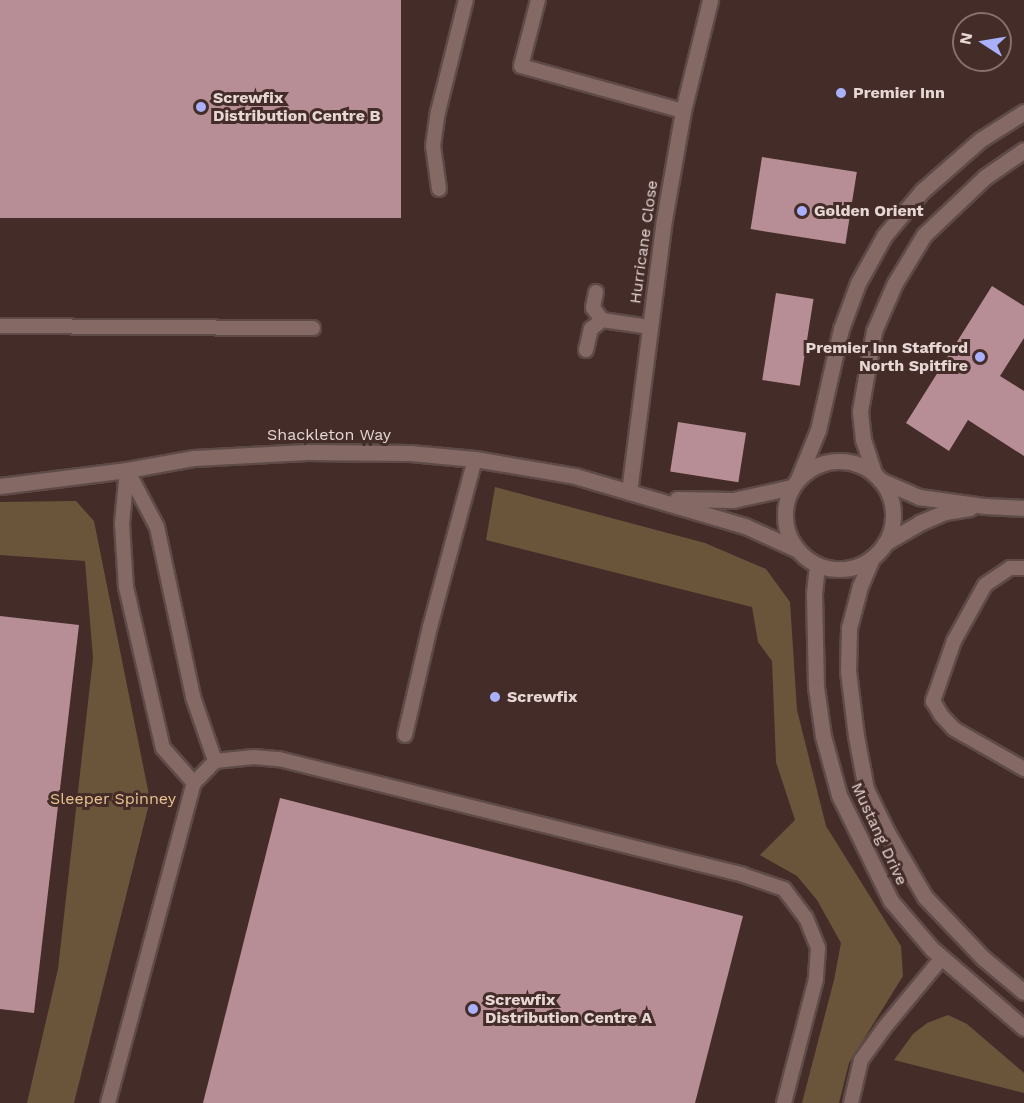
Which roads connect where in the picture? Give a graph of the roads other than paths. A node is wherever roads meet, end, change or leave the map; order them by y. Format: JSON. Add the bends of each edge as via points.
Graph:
{"nodes":[{"id":1,"x":466,"y":0,"type":"edge"},
{"id":2,"x":538,"y":0,"type":"edge"},
{"id":3,"x":710,"y":0,"type":"edge"},
{"id":4,"x":683,"y":111,"type":"junction"},
{"id":5,"x":1024,"y":112,"type":"edge"},
{"id":6,"x":1024,"y":150,"type":"edge"},
{"id":7,"x":439,"y":189,"type":"dead end"},
{"id":8,"x":596,"y":292,"type":"dead end"},
{"id":9,"x":602,"y":320,"type":"junction"},
{"id":10,"x":0,"y":326,"type":"edge"},
{"id":11,"x":650,"y":327,"type":"junction"},
{"id":12,"x":313,"y":328,"type":"dead end"},
{"id":13,"x":586,"y":350,"type":"dead end"},
{"id":14,"x":475,"y":459,"type":"junction"},
{"id":15,"x":127,"y":470,"type":"junction"},
{"id":16,"x":877,"y":476,"type":"junction"},
{"id":17,"x":795,"y":483,"type":"junction"},
{"id":18,"x":0,"y":486,"type":"edge"},
{"id":19,"x":629,"y":492,"type":"junction"},
{"id":20,"x":656,"y":499,"type":"junction"},
{"id":21,"x":985,"y":506,"type":"junction"},
{"id":22,"x":1024,"y":508,"type":"edge"},
{"id":23,"x":885,"y":544,"type":"junction"},
{"id":24,"x":796,"y":549,"type":"junction"},
{"id":25,"x":872,"y":558,"type":"junction"},
{"id":26,"x":817,"y":564,"type":"junction"},
{"id":27,"x":1024,"y":568,"type":"edge"},
{"id":28,"x":405,"y":735,"type":"dead end"},
{"id":29,"x":215,"y":761,"type":"junction"},
{"id":30,"x":1024,"y":769,"type":"edge"},
{"id":31,"x":194,"y":783,"type":"junction"},
{"id":32,"x":942,"y":958,"type":"junction"},
{"id":33,"x":1024,"y":992,"type":"edge"},
{"id":34,"x":1024,"y":1028,"type":"edge"},
{"id":35,"x":108,"y":1103,"type":"edge"},
{"id":36,"x":784,"y":1103,"type":"edge"},
{"id":37,"x":851,"y":1103,"type":"edge"}],
"edges":[{"from":1,"to":7,"type":"lane","via":[[433,146]]},
{"from":2,"to":4,"type":"lane","via":[[521,66]]},
{"from":3,"to":4,"type":"street","name":"Hurricane Close"},
{"from":4,"to":11,"type":"street","name":"Hurricane Close"},
{"from":5,"to":17,"type":"street","via":[[980,141],[930,184],[884,236],[858,283],[841,329],[818,430]]},
{"from":6,"to":16,"type":"street","via":[[985,177],[931,227],[895,283],[874,331],[860,411],[863,440]]},
{"from":8,"to":9,"type":"lane","via":[[593,308]]},
{"from":9,"to":11,"type":"lane"},
{"from":9,"to":13,"type":"lane","via":[[591,329]]},
{"from":10,"to":12,"type":"lane"},
{"from":11,"to":19,"type":"street","name":"Hurricane Close"},
{"from":14,"to":15,"type":"street","name":"Shackleton Way","via":[[410,453],[295,452],[194,458]]},
{"from":14,"to":19,"type":"street","name":"Shackleton Way","via":[[575,476]]},
{"from":14,"to":28,"type":"lane"},
{"from":15,"to":18,"type":"street","name":"Shackleton Way"},
{"from":15,"to":29,"type":"lane","via":[[157,527],[193,697]]},
{"from":15,"to":31,"type":"lane","via":[[122,524],[126,586],[163,747]]},
{"from":16,"to":17,"type":"street","via":[[849,461],[831,461],[818,464]]},
{"from":16,"to":21,"type":"street","via":[[919,497]]},
{"from":16,"to":23,"type":"street","via":[[888,491],[893,513]]},
{"from":17,"to":20,"type":"street","name":"Shackleton Way","via":[[733,500]]},
{"from":17,"to":24,"type":"street","via":[[784,516]]},
{"from":19,"to":20,"type":"street","name":"Shackleton Way"},
{"from":20,"to":24,"type":"street","name":"Shackleton Way","via":[[745,526]]},
{"from":21,"to":22,"type":"street"},
{"from":21,"to":23,"type":"street","via":[[945,512]]},
{"from":23,"to":25,"type":"street"},
{"from":24,"to":26,"type":"street"},
{"from":25,"to":26,"type":"street","via":[[844,569]]},
{"from":25,"to":33,"type":"street","name":"Mustang Drive","via":[[849,628],[848,671],[866,789],[924,897],[982,958]]},
{"from":26,"to":32,"type":"street","name":"Mustang Drive","via":[[816,687],[823,736],[839,795],[891,901]]},
{"from":27,"to":30,"type":"lane","via":[[1010,568],[985,585],[954,641],[933,701],[940,716],[954,729]]},
{"from":29,"to":31,"type":"lane"},
{"from":29,"to":36,"type":"lane","via":[[279,759],[732,872],[784,890],[806,918],[818,948],[816,979]]},
{"from":31,"to":35,"type":"lane"},
{"from":32,"to":34,"type":"street","name":"Mustang Drive"},
{"from":32,"to":37,"type":"lane","via":[[861,1060]]}]}
